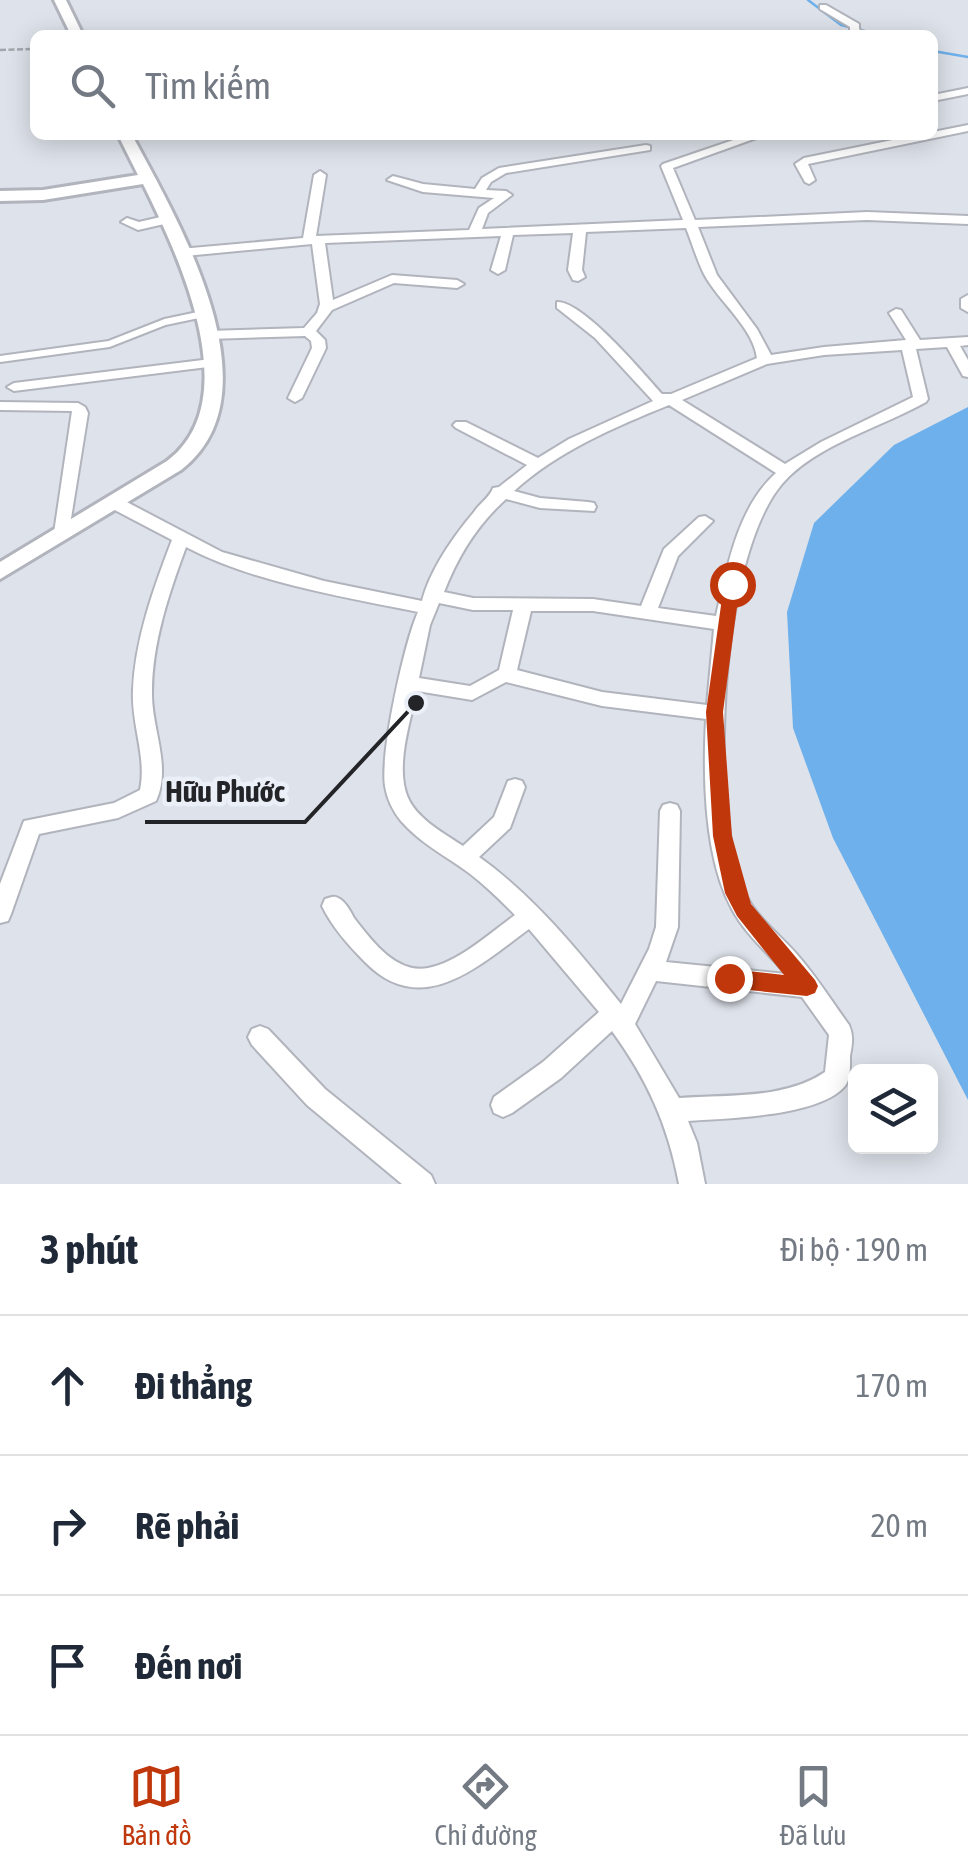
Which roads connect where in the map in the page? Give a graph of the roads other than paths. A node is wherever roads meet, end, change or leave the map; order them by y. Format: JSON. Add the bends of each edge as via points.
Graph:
{"nodes":[{"id":1,"x":60,"y":0,"type":"edge"},
{"id":2,"x":822,"y":7,"type":"dead end"},
{"id":3,"x":75,"y":30,"type":"edge"},
{"id":4,"x":852,"y":30,"type":"edge"},
{"id":5,"x":964,"y":95,"type":"edge"},
{"id":6,"x":938,"y":98,"type":"edge"},
{"id":7,"x":968,"y":128,"type":"edge"},
{"id":8,"x":938,"y":134,"type":"edge"},
{"id":9,"x":129,"y":140,"type":"edge"},
{"id":10,"x":637,"y":140,"type":"edge"},
{"id":11,"x":741,"y":140,"type":"edge"},
{"id":12,"x":888,"y":140,"type":"edge"},
{"id":13,"x":912,"y":140,"type":"edge"},
{"id":14,"x":893,"y":144,"type":"junction"},
{"id":15,"x":646,"y":148,"type":"junction"},
{"id":16,"x":667,"y":166,"type":"junction"},
{"id":17,"x":320,"y":175,"type":"dead end"},
{"id":18,"x":149,"y":178,"type":"junction"},
{"id":19,"x":393,"y":180,"type":"dead end"},
{"id":20,"x":809,"y":180,"type":"dead end"},
{"id":21,"x":480,"y":190,"type":"junction"},
{"id":22,"x":0,"y":196,"type":"edge"},
{"id":23,"x":169,"y":219,"type":"junction"},
{"id":24,"x":968,"y":220,"type":"edge"},
{"id":25,"x":128,"y":222,"type":"dead end"},
{"id":26,"x":692,"y":224,"type":"junction"},
{"id":27,"x":580,"y":228,"type":"junction"},
{"id":28,"x":508,"y":232,"type":"junction"},
{"id":29,"x":474,"y":233,"type":"junction"},
{"id":30,"x":313,"y":240,"type":"junction"},
{"id":31,"x":185,"y":252,"type":"junction"},
{"id":32,"x":498,"y":270,"type":"dead end"},
{"id":33,"x":578,"y":277,"type":"dead end"},
{"id":34,"x":457,"y":284,"type":"dead end"},
{"id":35,"x":968,"y":300,"type":"edge"},
{"id":36,"x":562,"y":305,"type":"dead end"},
{"id":37,"x":326,"y":308,"type":"junction"},
{"id":38,"x":968,"y":308,"type":"edge"},
{"id":39,"x":896,"y":313,"type":"dead end"},
{"id":40,"x":203,"y":314,"type":"junction"},
{"id":41,"x":308,"y":332,"type":"junction"},
{"id":42,"x":208,"y":335,"type":"junction"},
{"id":43,"x":968,"y":341,"type":"edge"},
{"id":44,"x":951,"y":342,"type":"junction"},
{"id":45,"x":912,"y":344,"type":"junction"},
{"id":46,"x":0,"y":359,"type":"edge"},
{"id":47,"x":764,"y":360,"type":"junction"},
{"id":48,"x":212,"y":363,"type":"junction"},
{"id":49,"x":968,"y":373,"type":"edge"},
{"id":50,"x":80,"y":380,"type":"junction"},
{"id":51,"x":14,"y":388,"type":"dead end"},
{"id":52,"x":295,"y":398,"type":"dead end"},
{"id":53,"x":664,"y":399,"type":"junction"},
{"id":54,"x":78,"y":407,"type":"junction"},
{"id":55,"x":2,"y":409,"type":"edge"},
{"id":56,"x":462,"y":425,"type":"dead end"},
{"id":57,"x":535,"y":463,"type":"junction"},
{"id":58,"x":786,"y":472,"type":"junction"},
{"id":59,"x":499,"y":492,"type":"junction"},
{"id":60,"x":115,"y":503,"type":"junction"},
{"id":61,"x":588,"y":507,"type":"dead end"},
{"id":62,"x":704,"y":521,"type":"dead end"},
{"id":63,"x":62,"y":533,"type":"junction"},
{"id":64,"x":181,"y":538,"type":"junction"},
{"id":65,"x":0,"y":572,"type":"edge"},
{"id":66,"x":430,"y":601,"type":"junction"},
{"id":67,"x":524,"y":605,"type":"junction"},
{"id":68,"x":648,"y":611,"type":"junction"},
{"id":69,"x":725,"y":624,"type":"junction"},
{"id":70,"x":507,"y":675,"type":"junction"},
{"id":71,"x":408,"y":682,"type":"junction"},
{"id":72,"x":714,"y":712,"type":"junction"},
{"id":73,"x":514,"y":787,"type":"dead end"},
{"id":74,"x":670,"y":811,"type":"dead end"},
{"id":75,"x":465,"y":857,"type":"junction"},
{"id":76,"x":333,"y":906,"type":"dead end"},
{"id":77,"x":0,"y":914,"type":"edge"},
{"id":78,"x":530,"y":916,"type":"junction"},
{"id":79,"x":650,"y":970,"type":"junction"},
{"id":80,"x":807,"y":986,"type":"junction"},
{"id":81,"x":617,"y":1020,"type":"junction"},
{"id":82,"x":260,"y":1036,"type":"dead end"},
{"id":83,"x":503,"y":1106,"type":"dead end"},
{"id":84,"x":672,"y":1110,"type":"junction"},
{"id":85,"x":422,"y":1184,"type":"edge"},
{"id":86,"x":692,"y":1184,"type":"edge"}],
"edges":[{"from":1,"to":3,"type":"street"},
{"from":2,"to":4,"type":"street","via":[[856,26]]},
{"from":5,"to":6,"type":"street"},
{"from":7,"to":8,"type":"street"},
{"from":9,"to":18,"type":"street"},
{"from":10,"to":15,"type":"street"},
{"from":11,"to":16,"type":"street"},
{"from":12,"to":14,"type":"street"},
{"from":13,"to":14,"type":"street"},
{"from":14,"to":20,"type":"street","via":[[804,162]]},
{"from":15,"to":16,"type":"street"},
{"from":15,"to":21,"type":"street","via":[[504,170]]},
{"from":16,"to":26,"type":"street"},
{"from":17,"to":30,"type":"street"},
{"from":18,"to":22,"type":"street"},
{"from":18,"to":23,"type":"street"},
{"from":19,"to":21,"type":"street"},
{"from":21,"to":29,"type":"street","via":[[506,194],[483,211]]},
{"from":23,"to":25,"type":"street"},
{"from":23,"to":31,"type":"street"},
{"from":24,"to":26,"type":"street","via":[[866,216]]},
{"from":26,"to":27,"type":"street"},
{"from":26,"to":47,"type":"street","via":[[711,275]]},
{"from":27,"to":28,"type":"street"},
{"from":27,"to":33,"type":"street"},
{"from":28,"to":29,"type":"street"},
{"from":28,"to":32,"type":"street"},
{"from":29,"to":30,"type":"street"},
{"from":30,"to":31,"type":"street"},
{"from":30,"to":37,"type":"street"},
{"from":31,"to":40,"type":"street"},
{"from":34,"to":37,"type":"street","via":[[392,279]]},
{"from":35,"to":38,"type":"street"},
{"from":36,"to":53,"type":"street"},
{"from":37,"to":41,"type":"street"},
{"from":39,"to":45,"type":"street"},
{"from":40,"to":42,"type":"street"},
{"from":40,"to":46,"type":"lane","via":[[109,344]]},
{"from":41,"to":42,"type":"street"},
{"from":41,"to":52,"type":"street","via":[[319,348]]},
{"from":42,"to":48,"type":"street"},
{"from":43,"to":44,"type":"street"},
{"from":44,"to":45,"type":"street"},
{"from":44,"to":49,"type":"street"},
{"from":45,"to":47,"type":"street"},
{"from":45,"to":58,"type":"street","via":[[921,399]]},
{"from":47,"to":53,"type":"street"},
{"from":48,"to":50,"type":"street"},
{"from":48,"to":60,"type":"street","via":[[212,408],[195,447]]},
{"from":50,"to":51,"type":"street"},
{"from":50,"to":54,"type":"street"},
{"from":53,"to":57,"type":"street"},
{"from":53,"to":58,"type":"street"},
{"from":54,"to":55,"type":"street"},
{"from":54,"to":63,"type":"street"},
{"from":56,"to":57,"type":"street"},
{"from":57,"to":59,"type":"street"},
{"from":58,"to":69,"type":"street","via":[[749,527]]},
{"from":59,"to":61,"type":"street"},
{"from":59,"to":66,"type":"street","via":[[466,534]]},
{"from":60,"to":63,"type":"street"},
{"from":60,"to":64,"type":"street"},
{"from":62,"to":68,"type":"street","via":[[670,553]]},
{"from":63,"to":65,"type":"street"},
{"from":64,"to":66,"type":"street","via":[[235,562],[324,587]]},
{"from":64,"to":77,"type":"street","via":[[142,689],[149,795],[118,810],[31,827]]},
{"from":66,"to":67,"type":"street"},
{"from":66,"to":71,"type":"street"},
{"from":67,"to":68,"type":"street"},
{"from":67,"to":70,"type":"street"},
{"from":68,"to":69,"type":"street"},
{"from":69,"to":72,"type":"street"},
{"from":70,"to":71,"type":"street","via":[[472,693]]},
{"from":70,"to":72,"type":"street","via":[[602,699]]},
{"from":71,"to":75,"type":"street","via":[[395,775],[398,801],[408,816]]},
{"from":72,"to":80,"type":"street","via":[[722,836],[735,893]]},
{"from":73,"to":75,"type":"street","via":[[503,822]]},
{"from":74,"to":79,"type":"street","via":[[670,910]]},
{"from":75,"to":78,"type":"street"},
{"from":76,"to":78,"type":"street","via":[[371,958],[407,979],[461,967]]},
{"from":78,"to":81,"type":"street"},
{"from":79,"to":80,"type":"street"},
{"from":79,"to":81,"type":"street"},
{"from":80,"to":84,"type":"street","via":[[841,1033],[836,1078],[821,1092]]},
{"from":81,"to":83,"type":"street"},
{"from":81,"to":84,"type":"street"},
{"from":82,"to":85,"type":"street","via":[[316,1097]]},
{"from":84,"to":86,"type":"street"}]}
